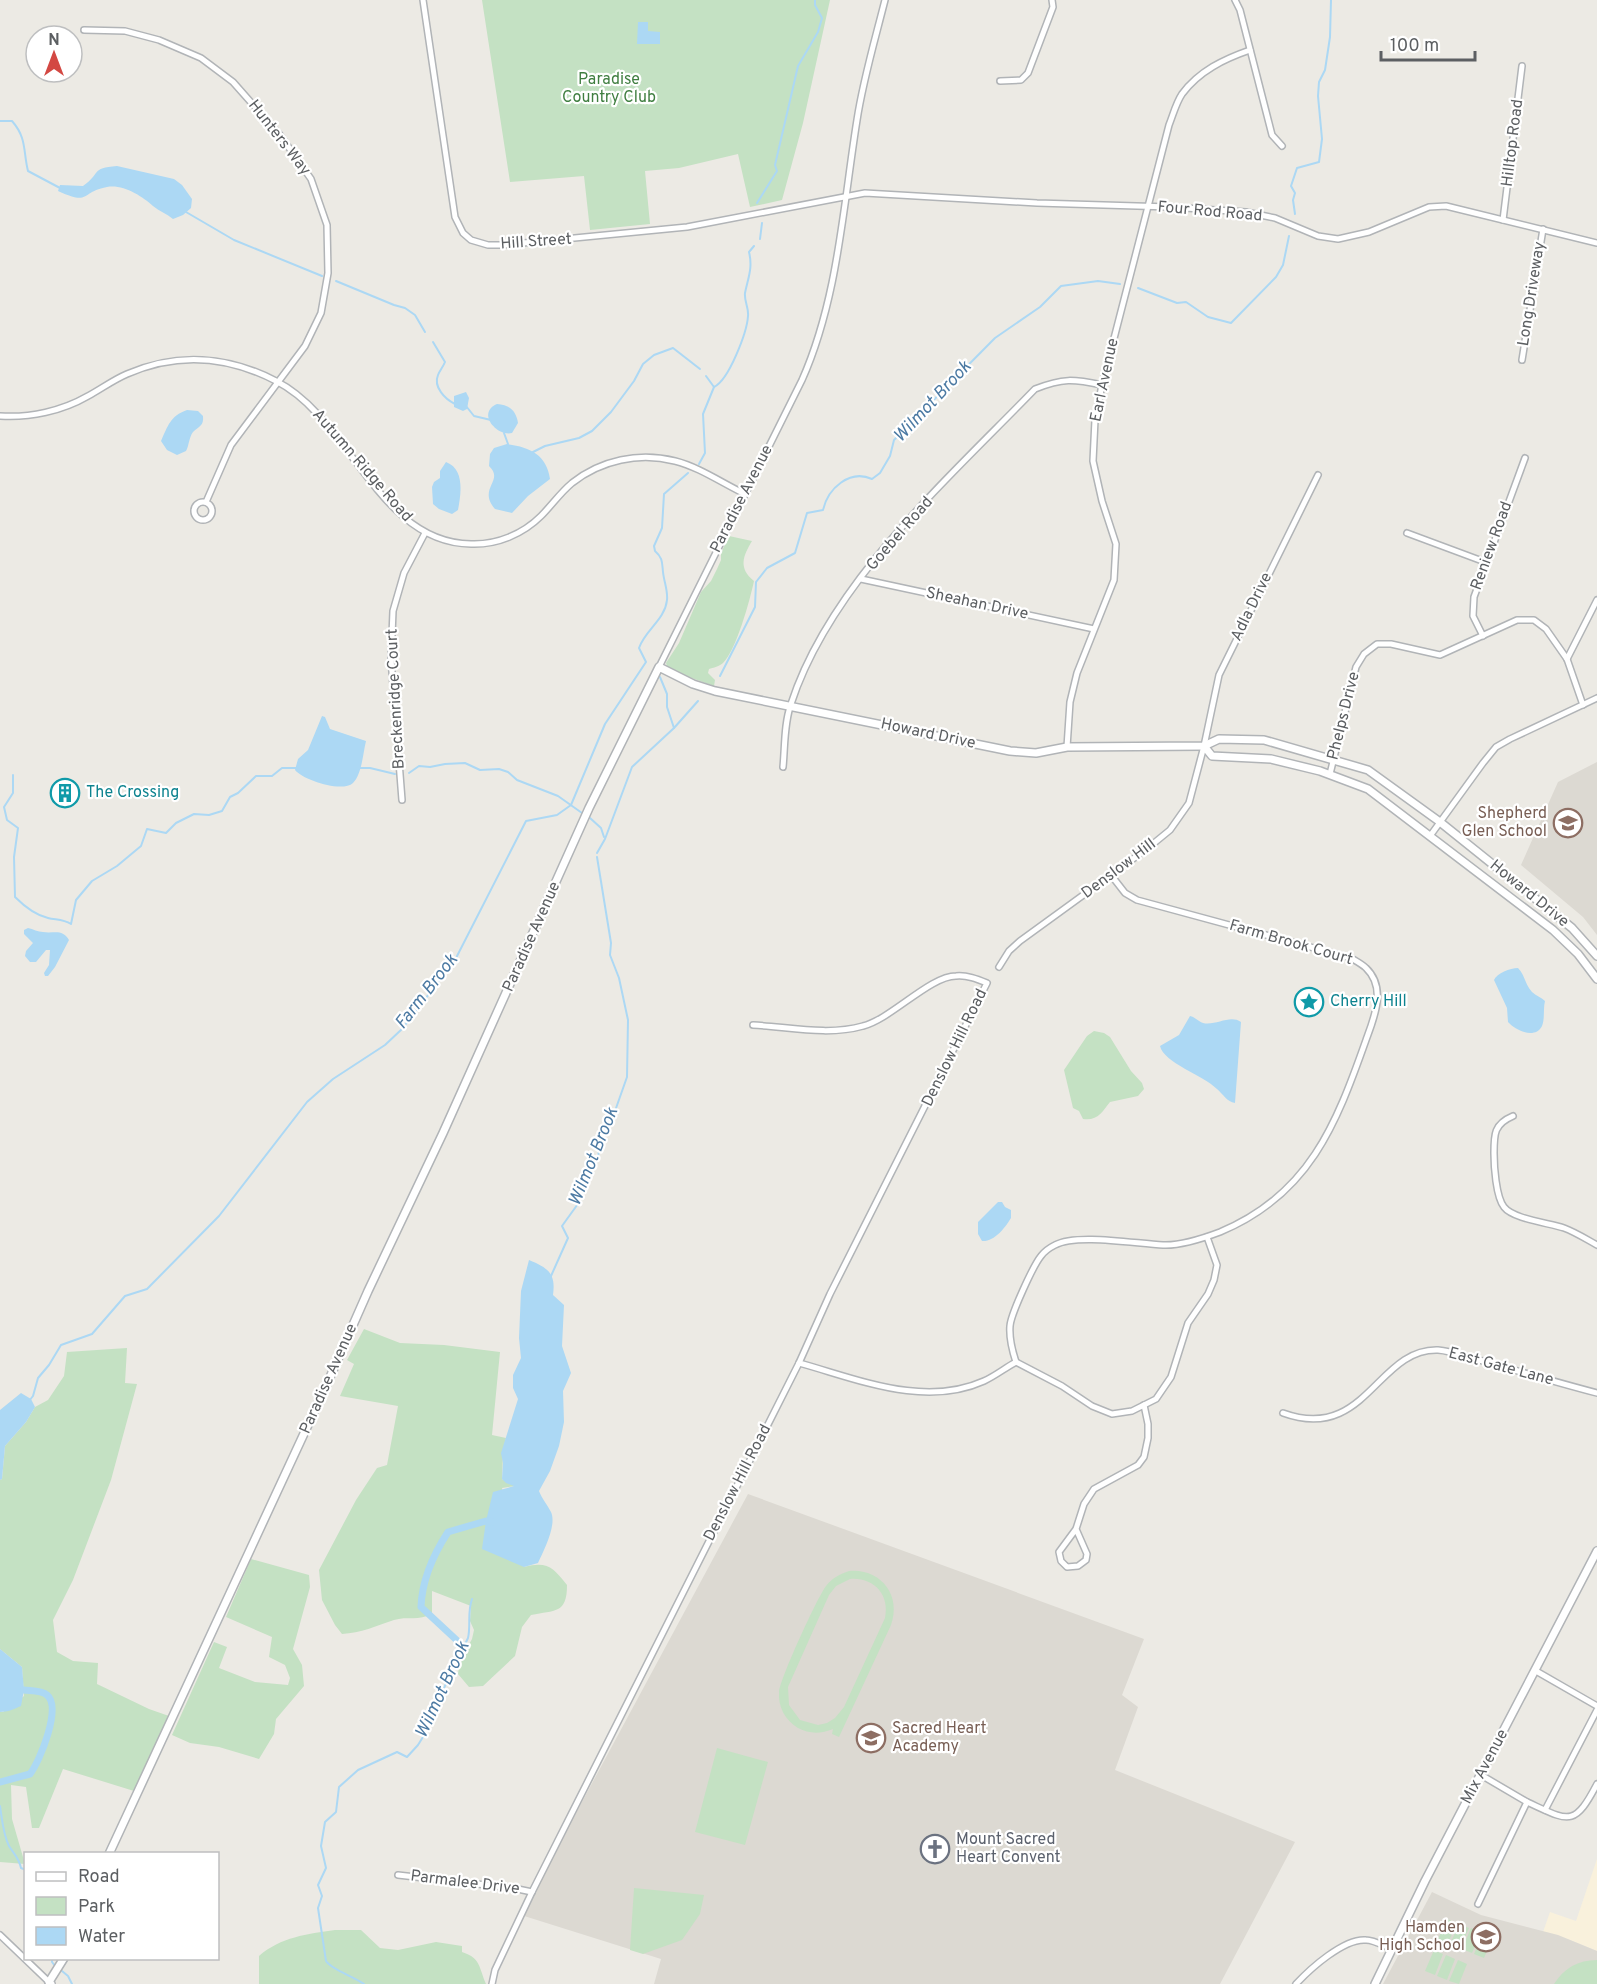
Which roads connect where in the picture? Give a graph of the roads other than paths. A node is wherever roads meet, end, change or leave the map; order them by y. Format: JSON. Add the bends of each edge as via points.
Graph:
{"nodes":[{"id":1,"x":423,"y":0,"type":"edge"},
{"id":2,"x":885,"y":0,"type":"edge"},
{"id":3,"x":1052,"y":0,"type":"edge"},
{"id":4,"x":1235,"y":0,"type":"edge"},
{"id":5,"x":84,"y":30,"type":"dead end"},
{"id":6,"x":1250,"y":50,"type":"junction"},
{"id":7,"x":1522,"y":66,"type":"dead end"},
{"id":8,"x":1000,"y":81,"type":"dead end"},
{"id":9,"x":1282,"y":146,"type":"dead end"},
{"id":10,"x":846,"y":195,"type":"junction"},
{"id":11,"x":1149,"y":206,"type":"junction"},
{"id":12,"x":1503,"y":220,"type":"junction"},
{"id":13,"x":1543,"y":230,"type":"junction"},
{"id":14,"x":1597,"y":243,"type":"edge"},
{"id":15,"x":1522,"y":360,"type":"dead end"},
{"id":16,"x":278,"y":382,"type":"junction"},
{"id":17,"x":1102,"y":385,"type":"junction"},
{"id":18,"x":0,"y":416,"type":"edge"},
{"id":19,"x":1525,"y":458,"type":"dead end"},
{"id":20,"x":1318,"y":475,"type":"dead end"},
{"id":21,"x":745,"y":494,"type":"junction"},
{"id":22,"x":206,"y":502,"type":"dead end"},
{"id":23,"x":425,"y":533,"type":"junction"},
{"id":24,"x":1407,"y":533,"type":"dead end"},
{"id":25,"x":1485,"y":562,"type":"junction"},
{"id":26,"x":861,"y":579,"type":"junction"},
{"id":27,"x":1597,"y":600,"type":"edge"},
{"id":28,"x":1094,"y":629,"type":"junction"},
{"id":29,"x":1483,"y":636,"type":"junction"},
{"id":30,"x":1567,"y":659,"type":"junction"},
{"id":31,"x":659,"y":667,"type":"junction"},
{"id":32,"x":1597,"y":698,"type":"edge"},
{"id":33,"x":790,"y":705,"type":"junction"},
{"id":34,"x":1583,"y":705,"type":"junction"},
{"id":35,"x":1204,"y":746,"type":"junction"},
{"id":36,"x":1067,"y":747,"type":"junction"},
{"id":37,"x":1333,"y":759,"type":"junction"},
{"id":38,"x":783,"y":767,"type":"dead end"},
{"id":39,"x":1330,"y":774,"type":"junction"},
{"id":40,"x":402,"y":800,"type":"dead end"},
{"id":41,"x":1440,"y":822,"type":"junction"},
{"id":42,"x":1430,"y":836,"type":"junction"},
{"id":43,"x":1111,"y":875,"type":"junction"},
{"id":44,"x":1589,"y":945,"type":"junction"},
{"id":45,"x":1578,"y":954,"type":"junction"},
{"id":46,"x":1597,"y":956,"type":"edge"},
{"id":47,"x":999,"y":967,"type":"dead end"},
{"id":48,"x":1597,"y":979,"type":"edge"},
{"id":49,"x":753,"y":1025,"type":"dead end"},
{"id":50,"x":1513,"y":1116,"type":"dead end"},
{"id":51,"x":1207,"y":1237,"type":"junction"},
{"id":52,"x":1597,"y":1245,"type":"edge"},
{"id":53,"x":1016,"y":1362,"type":"junction"},
{"id":54,"x":799,"y":1363,"type":"junction"},
{"id":55,"x":1597,"y":1394,"type":"edge"},
{"id":56,"x":1144,"y":1405,"type":"junction"},
{"id":57,"x":1283,"y":1413,"type":"dead end"},
{"id":58,"x":1076,"y":1529,"type":"junction"},
{"id":59,"x":1597,"y":1551,"type":"edge"},
{"id":60,"x":1536,"y":1671,"type":"junction"},
{"id":61,"x":1597,"y":1706,"type":"edge"},
{"id":62,"x":1597,"y":1710,"type":"edge"},
{"id":63,"x":1481,"y":1775,"type":"junction"},
{"id":64,"x":1597,"y":1784,"type":"edge"},
{"id":65,"x":1527,"y":1802,"type":"junction"},
{"id":66,"x":1545,"y":1810,"type":"junction"},
{"id":67,"x":110,"y":1852,"type":"edge"},
{"id":68,"x":398,"y":1875,"type":"dead end"},
{"id":69,"x":532,"y":1892,"type":"junction"},
{"id":70,"x":1478,"y":1904,"type":"dead end"},
{"id":71,"x":0,"y":1935,"type":"edge"},
{"id":72,"x":1392,"y":1949,"type":"junction"},
{"id":73,"x":24,"y":1958,"type":"edge"},
{"id":74,"x":26,"y":1960,"type":"edge"},
{"id":75,"x":63,"y":1960,"type":"edge"},
{"id":76,"x":50,"y":1983,"type":"edge"},
{"id":77,"x":492,"y":1984,"type":"edge"},
{"id":78,"x":1296,"y":1984,"type":"edge"},
{"id":79,"x":1375,"y":1984,"type":"edge"}],
"edges":[{"from":1,"to":10,"type":"street","name":"Hill Street","via":[[455,216],[471,240],[502,245],[651,232]]},
{"from":2,"to":10,"type":"street","name":"Paradise Avenue","via":[[857,118]]},
{"from":3,"to":8,"type":"street","via":[[1053,7],[1028,73],[1021,80]]},
{"from":4,"to":6,"type":"street"},
{"from":5,"to":16,"type":"street","name":"Hunters Way","via":[[125,31],[201,58],[233,82],[312,178],[327,225],[327,283],[321,313],[305,346]]},
{"from":6,"to":9,"type":"street","via":[[1272,135]]},
{"from":6,"to":11,"type":"street","name":"Earl Avenue","via":[[1209,69],[1181,96],[1168,125]]},
{"from":7,"to":12,"type":"street","name":"Hilltop Road"},
{"from":10,"to":11,"type":"street","name":"Four Rod Road"},
{"from":10,"to":21,"type":"street","name":"Paradise Avenue","via":[[817,342]]},
{"from":11,"to":12,"type":"street","name":"Four Rod Road","via":[[1261,214],[1328,238],[1358,236],[1439,206],[1455,206]]},
{"from":11,"to":17,"type":"street","name":"Earl Avenue"},
{"from":12,"to":13,"type":"street","name":"Four Rod Road"},
{"from":13,"to":14,"type":"street","name":"Four Rod Road"},
{"from":13,"to":15,"type":"street","name":"Long Driveway"},
{"from":16,"to":18,"type":"street","name":"Autumn Ridge Road","via":[[233,363],[169,361],[126,375],[56,409]]},
{"from":16,"to":22,"type":"street","name":"Hunters Way","via":[[231,445]]},
{"from":16,"to":23,"type":"street","name":"Autumn Ridge Road","via":[[309,405],[393,507]]},
{"from":17,"to":26,"type":"street","name":"Goebel Road","via":[[1054,381],[1035,389],[898,530]]},
{"from":17,"to":28,"type":"street","name":"Earl Avenue","via":[[1093,461],[1116,553],[1114,580]]},
{"from":19,"to":25,"type":"street","name":"Reniew Road"},
{"from":20,"to":35,"type":"street","name":"Adla Drive","via":[[1219,675]]},
{"from":21,"to":23,"type":"street","name":"Autumn Ridge Road","via":[[674,461],[628,458],[587,472],[539,518],[510,537],[469,544]]},
{"from":21,"to":31,"type":"street","name":"Paradise Avenue"},
{"from":23,"to":40,"type":"street","name":"Breckenridge Court","via":[[404,573],[393,611],[391,659]]},
{"from":24,"to":25,"type":"street"},
{"from":25,"to":29,"type":"street","name":"Reniew Road","via":[[1474,597],[1473,616]]},
{"from":26,"to":28,"type":"street","name":"Sheahan Drive"},
{"from":26,"to":33,"type":"street","name":"Goebel Road","via":[[834,615]]},
{"from":27,"to":30,"type":"street"},
{"from":28,"to":36,"type":"street","name":"Earl Avenue","via":[[1072,692]]},
{"from":29,"to":30,"type":"street","name":"Phelps Drive","via":[[1517,620],[1534,620],[1546,629]]},
{"from":29,"to":37,"type":"street","name":"Phelps Drive","via":[[1440,655],[1377,644],[1364,654],[1356,667]]},
{"from":30,"to":34,"type":"street","name":"Phelps Drive"},
{"from":31,"to":33,"type":"street","name":"Howard Drive","via":[[703,688]]},
{"from":31,"to":67,"type":"street","name":"Paradise Avenue","via":[[577,834]]},
{"from":32,"to":34,"type":"street"},
{"from":33,"to":36,"type":"street","name":"Howard Drive","via":[[1010,751],[1036,753]]},
{"from":33,"to":38,"type":"street","name":"Goebel Road"},
{"from":34,"to":41,"type":"street","via":[[1496,747]]},
{"from":35,"to":36,"type":"street","name":"Howard Drive"},
{"from":35,"to":37,"type":"street","name":"Howard Drive","via":[[1219,739],[1264,740]]},
{"from":35,"to":39,"type":"street","name":"Howard Drive","via":[[1212,756],[1271,759]]},
{"from":35,"to":43,"type":"street","name":"Denslow Hill","via":[[1189,802],[1170,830]]},
{"from":37,"to":39,"type":"street","name":"Phelps Drive"},
{"from":37,"to":41,"type":"street","name":"Howard Drive","via":[[1368,770]]},
{"from":39,"to":42,"type":"street","name":"Howard Drive","via":[[1368,789]]},
{"from":41,"to":42,"type":"street"},
{"from":41,"to":44,"type":"street","name":"Howard Drive"},
{"from":42,"to":45,"type":"street","name":"Howard Drive","via":[[1553,930]]},
{"from":43,"to":47,"type":"street","name":"Denslow Hill","via":[[1020,941]]},
{"from":43,"to":51,"type":"street","name":"Farm Brook Court","via":[[1125,893],[1137,900],[1351,958],[1367,968],[1375,981],[1376,1013],[1338,1114],[1322,1145],[1277,1200],[1240,1223]]},
{"from":44,"to":45,"type":"street"},
{"from":44,"to":46,"type":"street","name":"Howard Drive"},
{"from":45,"to":48,"type":"street","name":"Howard Drive"},
{"from":49,"to":54,"type":"street","name":"Denslow Hill Road","via":[[838,1031],[866,1026],[941,979],[954,975],[987,983]]},
{"from":50,"to":52,"type":"street","via":[[1497,1128],[1494,1145],[1499,1198],[1504,1208],[1566,1229]]},
{"from":51,"to":53,"type":"street","name":"Farm Brook Court","via":[[1168,1245],[1102,1239],[1057,1244],[1042,1254],[1010,1323]]},
{"from":51,"to":56,"type":"street","via":[[1217,1265],[1214,1280],[1188,1323],[1171,1377],[1156,1399]]},
{"from":53,"to":54,"type":"street","via":[[985,1381],[940,1392],[909,1392]]},
{"from":53,"to":56,"type":"street","via":[[1112,1414]]},
{"from":54,"to":69,"type":"street","name":"Denslow Hill Road"},
{"from":55,"to":57,"type":"street","name":"East Gate Lane","via":[[1439,1350],[1411,1356],[1400,1363],[1364,1398],[1341,1413],[1311,1419]]},
{"from":56,"to":58,"type":"street","via":[[1148,1438],[1144,1457],[1138,1465],[1094,1489]]},
{"from":58,"to":58,"type":"street","via":[[1086,1560],[1067,1567],[1059,1552]]},
{"from":59,"to":60,"type":"street","name":"Mix Avenue"},
{"from":60,"to":61,"type":"street"},
{"from":60,"to":63,"type":"street","name":"Mix Avenue"},
{"from":62,"to":66,"type":"street"},
{"from":63,"to":65,"type":"street"},
{"from":63,"to":72,"type":"street","name":"Mix Avenue"},
{"from":64,"to":66,"type":"street","via":[[1579,1814],[1563,1816]]},
{"from":65,"to":66,"type":"street"},
{"from":65,"to":70,"type":"street"},
{"from":68,"to":69,"type":"street","name":"Parmalee Drive"},
{"from":69,"to":77,"type":"street","name":"Denslow Hill Road"},
{"from":71,"to":73,"type":"street"},
{"from":72,"to":78,"type":"street","via":[[1364,1939],[1347,1944]]},
{"from":72,"to":79,"type":"street","name":"Mix Avenue"},
{"from":74,"to":76,"type":"street"},
{"from":75,"to":76,"type":"street"}]}
